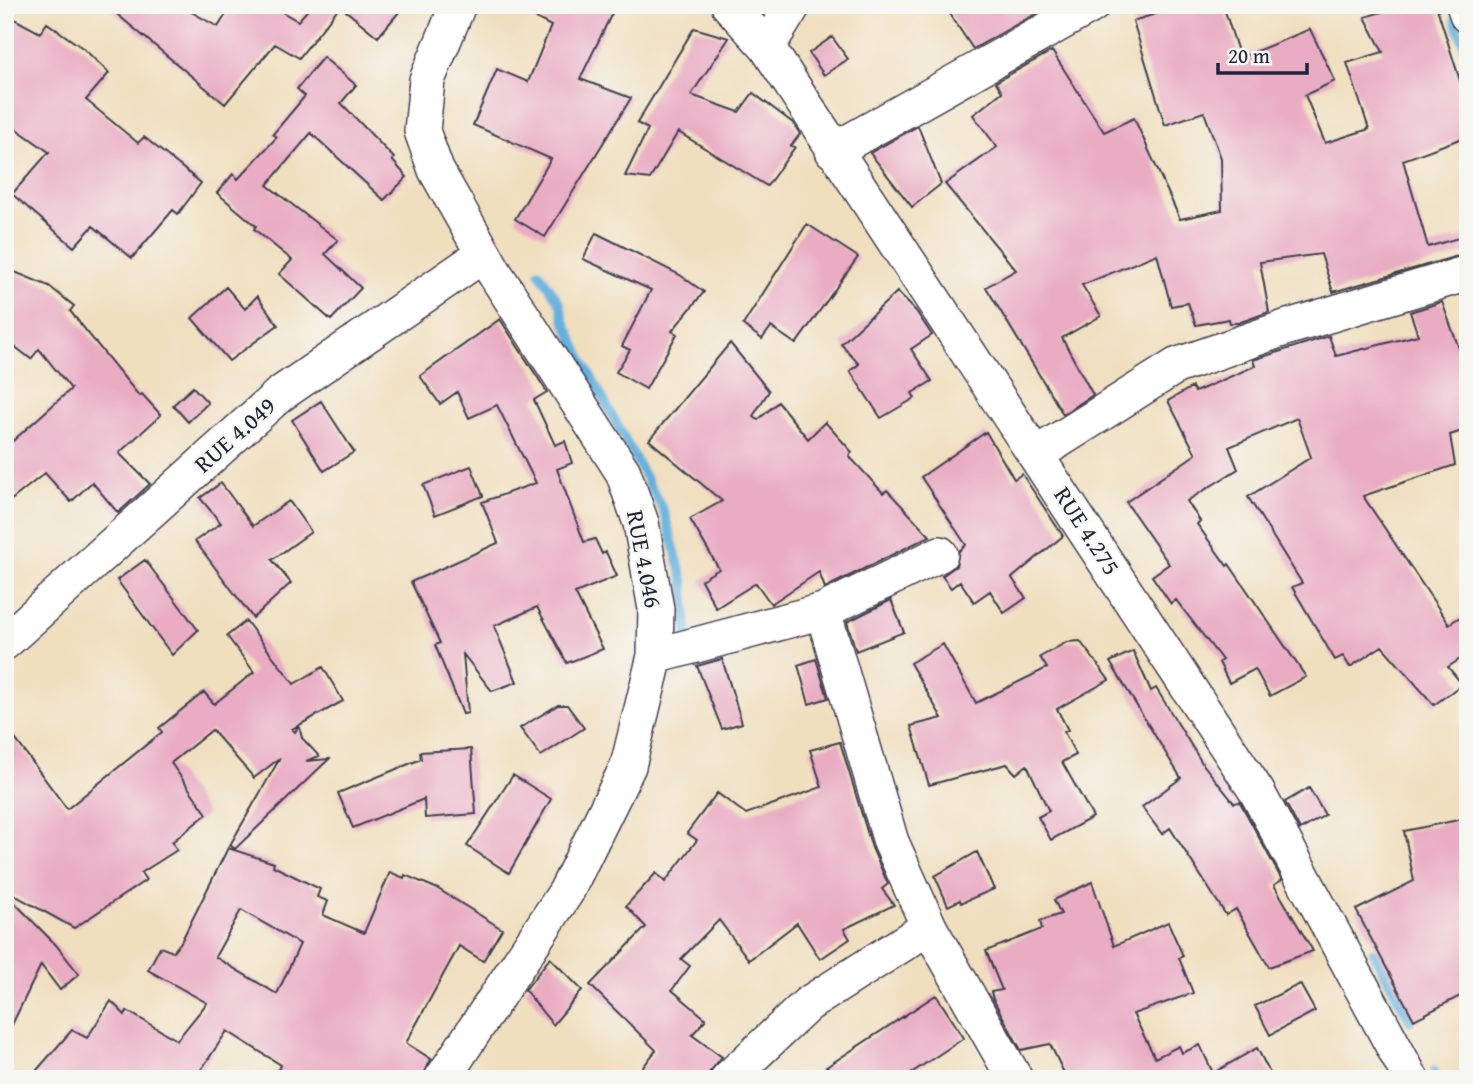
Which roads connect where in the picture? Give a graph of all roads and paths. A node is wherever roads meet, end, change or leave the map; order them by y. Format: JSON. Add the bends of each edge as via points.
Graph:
{"nodes":[{"id":1,"x":458,"y":5,"type":"edge"},
{"id":2,"x":729,"y":5,"type":"edge"},
{"id":3,"x":793,"y":5,"type":"edge"},
{"id":4,"x":1092,"y":5,"type":"edge"},
{"id":5,"x":1464,"y":5,"type":"edge"},
{"id":6,"x":1468,"y":16,"type":"edge"},
{"id":7,"x":767,"y":47,"type":"junction"},
{"id":8,"x":833,"y":151,"type":"junction"},
{"id":9,"x":484,"y":254,"type":"junction"},
{"id":10,"x":1468,"y":273,"type":"edge"},
{"id":11,"x":1038,"y":454,"type":"junction"},
{"id":12,"x":940,"y":554,"type":"dead end"},
{"id":13,"x":823,"y":611,"type":"junction"},
{"id":14,"x":5,"y":642,"type":"edge"},
{"id":15,"x":655,"y":656,"type":"junction"},
{"id":16,"x":929,"y":928,"type":"junction"},
{"id":17,"x":442,"y":1079,"type":"edge"},
{"id":18,"x":728,"y":1079,"type":"edge"},
{"id":19,"x":1015,"y":1079,"type":"edge"},
{"id":20,"x":1411,"y":1079,"type":"edge"}],
"edges":[{"from":1,"to":9,"type":"street","name":"RUE 4.046","via":[[426,79],[422,131],[436,170]]},
{"from":2,"to":7,"type":"street","name":"RUE 4.275"},
{"from":3,"to":7,"type":"street"},
{"from":4,"to":8,"type":"street"},
{"from":5,"to":6,"type":"street"},
{"from":7,"to":8,"type":"street","name":"RUE 4.275"},
{"from":8,"to":11,"type":"street","name":"RUE 4.275"},
{"from":9,"to":14,"type":"street","name":"RUE 4.049","via":[[279,395]]},
{"from":9,"to":15,"type":"street","name":"RUE 4.046","via":[[623,472],[642,523],[656,609]]},
{"from":10,"to":11,"type":"street","via":[[1176,366]]},
{"from":11,"to":20,"type":"street","name":"RUE 4.275","via":[[1257,792]]},
{"from":12,"to":13,"type":"street"},
{"from":13,"to":15,"type":"street"},
{"from":13,"to":16,"type":"street","via":[[891,842]]},
{"from":15,"to":17,"type":"street","name":"RUE 4.046","via":[[628,766],[566,892]]},
{"from":16,"to":18,"type":"street","via":[[808,1004]]},
{"from":16,"to":19,"type":"street"}]}
